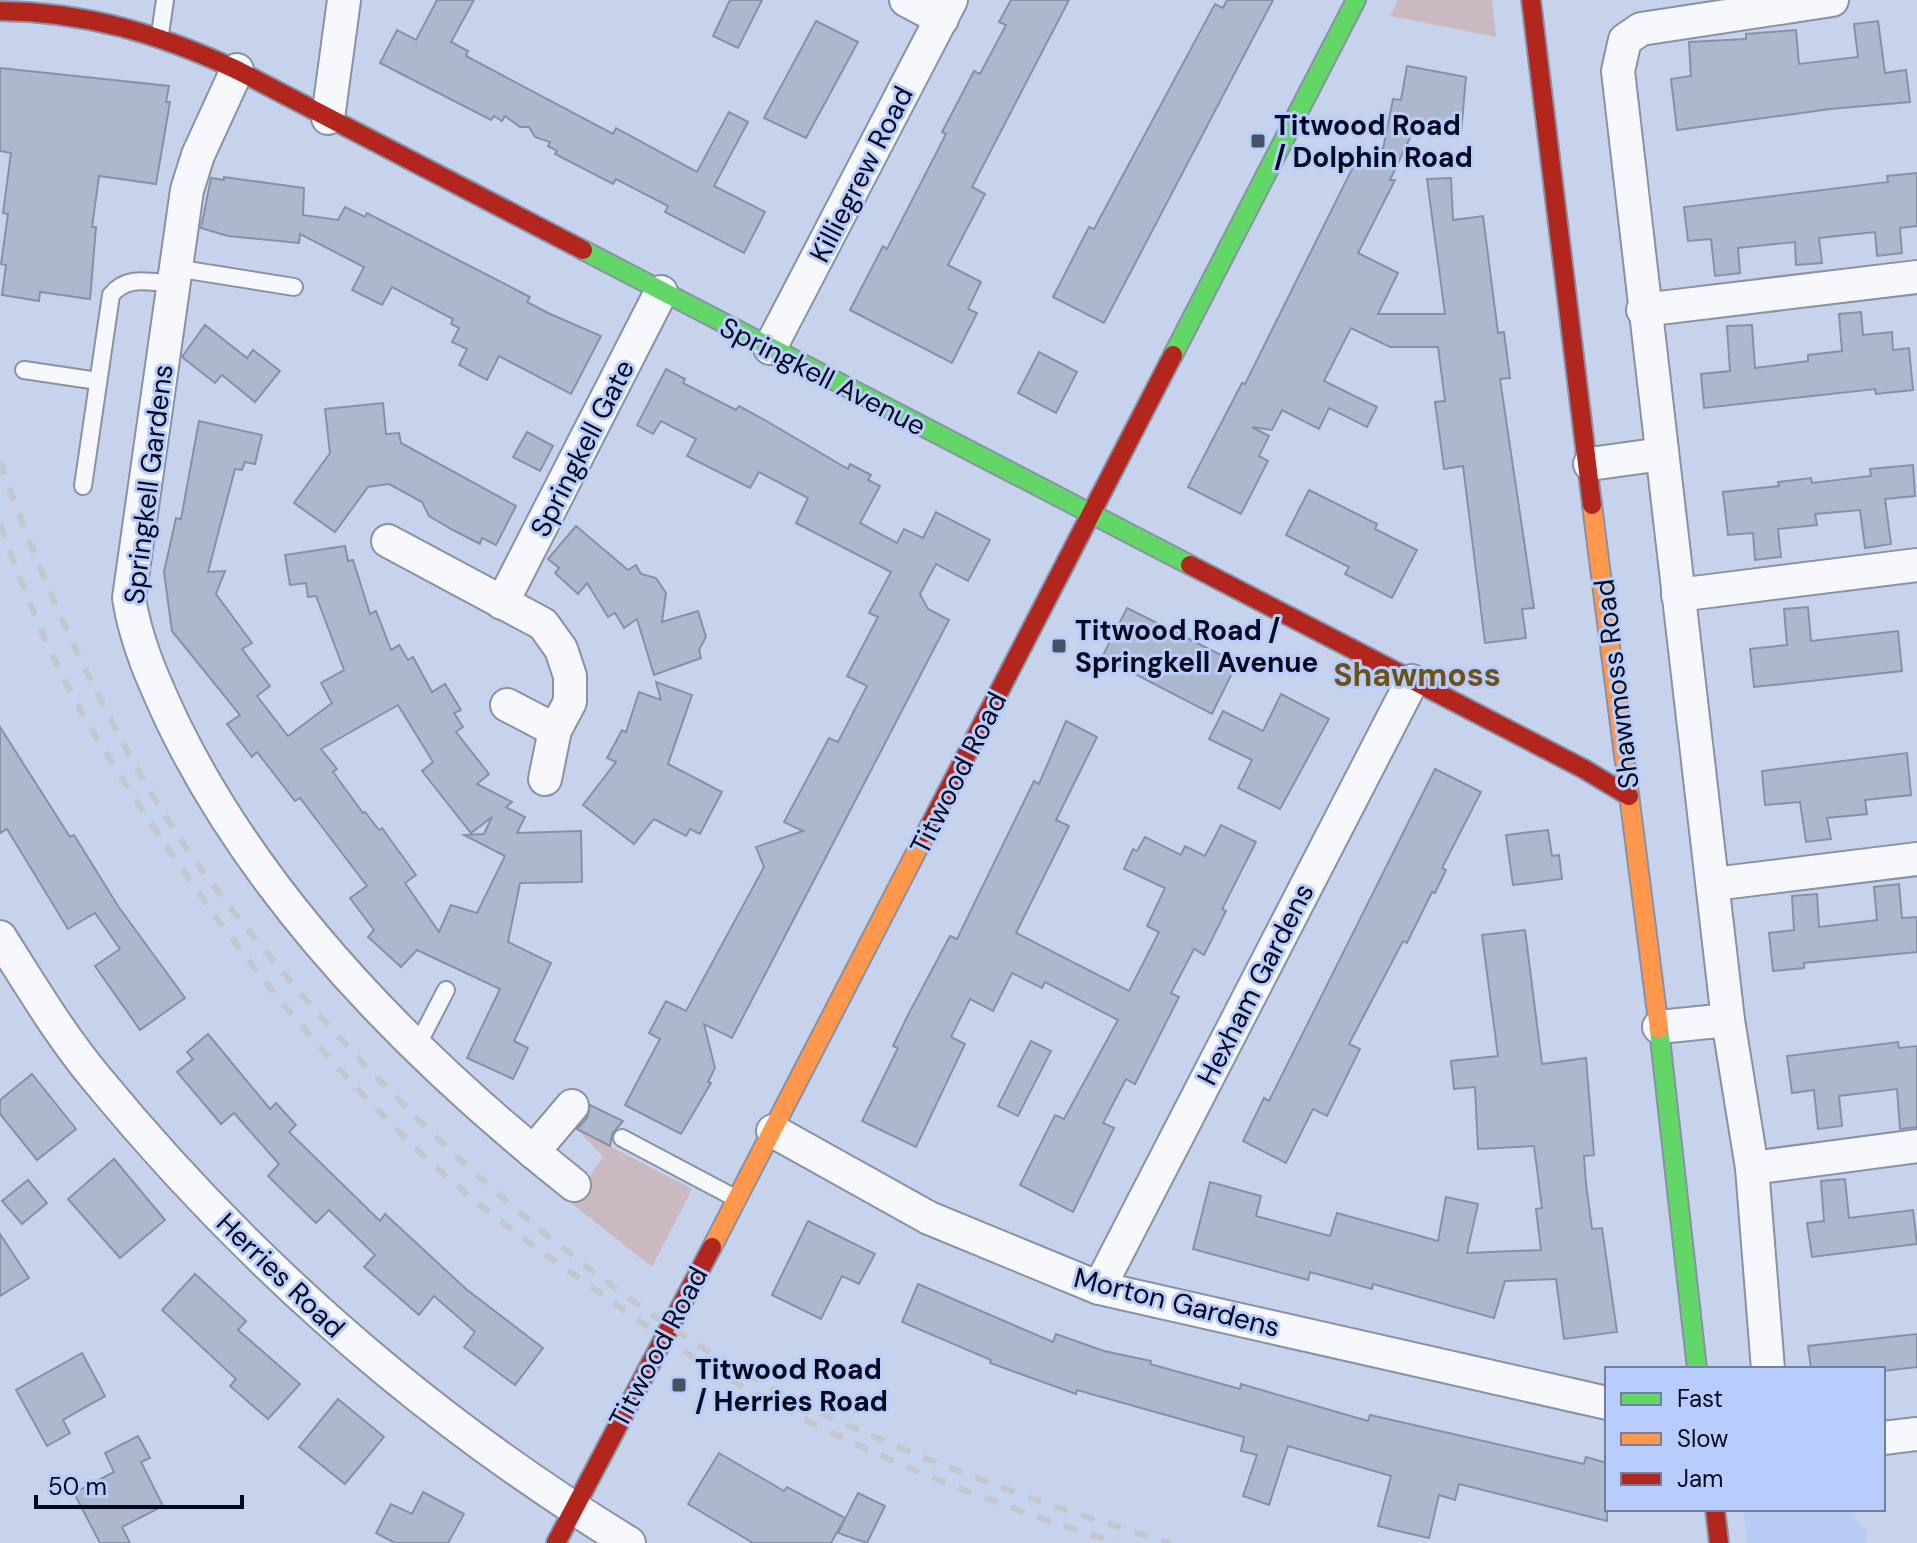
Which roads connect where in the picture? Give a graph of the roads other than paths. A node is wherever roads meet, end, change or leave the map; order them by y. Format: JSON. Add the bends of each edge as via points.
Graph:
{"nodes":[{"id":1,"x":165,"y":0,"type":"edge"},
{"id":2,"x":344,"y":0,"type":"edge"},
{"id":3,"x":906,"y":0,"type":"edge"},
{"id":4,"x":1356,"y":0,"type":"edge"},
{"id":5,"x":1531,"y":0,"type":"edge"},
{"id":6,"x":1832,"y":0,"type":"edge"},
{"id":7,"x":947,"y":9,"type":"edge"},
{"id":8,"x":0,"y":11,"type":"edge"},
{"id":9,"x":160,"y":34,"type":"junction"},
{"id":10,"x":237,"y":70,"type":"junction"},
{"id":11,"x":328,"y":118,"type":"junction"},
{"id":12,"x":174,"y":276,"type":"junction"},
{"id":13,"x":1917,"y":277,"type":"edge"},
{"id":14,"x":294,"y":287,"type":"dead end"},
{"id":15,"x":661,"y":292,"type":"junction"},
{"id":16,"x":1643,"y":310,"type":"junction"},
{"id":17,"x":770,"y":348,"type":"junction"},
{"id":18,"x":24,"y":370,"type":"dead end"},
{"id":19,"x":98,"y":381,"type":"junction"},
{"id":20,"x":1662,"y":454,"type":"junction"},
{"id":21,"x":1590,"y":464,"type":"junction"},
{"id":22,"x":83,"y":486,"type":"dead end"},
{"id":23,"x":1091,"y":515,"type":"junction"},
{"id":24,"x":388,"y":541,"type":"dead end"},
{"id":25,"x":1917,"y":565,"type":"edge"},
{"id":26,"x":1678,"y":595,"type":"junction"},
{"id":27,"x":502,"y":603,"type":"junction"},
{"id":28,"x":1412,"y":681,"type":"junction"},
{"id":29,"x":507,"y":705,"type":"dead end"},
{"id":30,"x":555,"y":730,"type":"junction"},
{"id":31,"x":545,"y":779,"type":"dead end"},
{"id":32,"x":1629,"y":796,"type":"junction"},
{"id":33,"x":1917,"y":859,"type":"edge"},
{"id":34,"x":1714,"y":884,"type":"junction"},
{"id":35,"x":0,"y":937,"type":"edge"},
{"id":36,"x":446,"y":990,"type":"dead end"},
{"id":37,"x":1728,"y":1020,"type":"junction"},
{"id":38,"x":1659,"y":1027,"type":"junction"},
{"id":39,"x":416,"y":1048,"type":"junction"},
{"id":40,"x":572,"y":1106,"type":"dead end"},
{"id":41,"x":773,"y":1131,"type":"junction"},
{"id":42,"x":622,"y":1138,"type":"dead end"},
{"id":43,"x":1917,"y":1146,"type":"edge"},
{"id":44,"x":533,"y":1152,"type":"junction"},
{"id":45,"x":1752,"y":1168,"type":"junction"},
{"id":46,"x":574,"y":1185,"type":"dead end"},
{"id":47,"x":737,"y":1199,"type":"junction"},
{"id":48,"x":1099,"y":1288,"type":"junction"},
{"id":49,"x":1697,"y":1367,"type":"edge"},
{"id":50,"x":1768,"y":1367,"type":"edge"},
{"id":51,"x":1605,"y":1403,"type":"edge"},
{"id":52,"x":1917,"y":1434,"type":"edge"},
{"id":53,"x":1885,"y":1438,"type":"edge"},
{"id":54,"x":574,"y":1509,"type":"junction"},
{"id":55,"x":1715,"y":1511,"type":"edge"},
{"id":56,"x":556,"y":1543,"type":"edge"},
{"id":57,"x":629,"y":1543,"type":"edge"},
{"id":58,"x":1719,"y":1543,"type":"edge"}],
"edges":[{"from":1,"to":9,"type":"lane"},
{"from":2,"to":11,"type":"street"},
{"from":3,"to":7,"type":"street"},
{"from":4,"to":23,"type":"street","name":"Titwood Road"},
{"from":5,"to":21,"type":"street","name":"Shawmoss Road"},
{"from":6,"to":16,"type":"street","via":[[1641,29],[1625,40],[1618,71]]},
{"from":7,"to":17,"type":"street","name":"Killiegrew Road"},
{"from":8,"to":9,"type":"street","name":"Springkell Avenue","via":[[76,15]]},
{"from":9,"to":10,"type":"street","name":"Springkell Avenue"},
{"from":10,"to":11,"type":"street","name":"Springkell Avenue"},
{"from":10,"to":12,"type":"street","name":"Springkell Gardens","via":[[187,190]]},
{"from":11,"to":15,"type":"street","name":"Springkell Avenue"},
{"from":12,"to":14,"type":"lane"},
{"from":12,"to":19,"type":"lane","via":[[118,285],[111,295]]},
{"from":12,"to":39,"type":"street","name":"Springkell Gardens","via":[[129,598],[134,631],[187,751],[217,801],[343,970]]},
{"from":13,"to":16,"type":"street"},
{"from":15,"to":17,"type":"street","name":"Springkell Avenue"},
{"from":15,"to":27,"type":"street","name":"Springkell Gate"},
{"from":16,"to":20,"type":"street"},
{"from":17,"to":23,"type":"street","name":"Springkell Avenue"},
{"from":18,"to":19,"type":"lane"},
{"from":19,"to":22,"type":"lane"},
{"from":20,"to":21,"type":"street"},
{"from":20,"to":26,"type":"street"},
{"from":21,"to":32,"type":"street","name":"Shawmoss Road"},
{"from":23,"to":28,"type":"street","name":"Springkell Avenue"},
{"from":23,"to":41,"type":"street","name":"Titwood Road"},
{"from":24,"to":27,"type":"street"},
{"from":25,"to":26,"type":"street"},
{"from":26,"to":34,"type":"street"},
{"from":27,"to":30,"type":"street","via":[[543,624],[561,649],[570,676],[570,702]]},
{"from":28,"to":32,"type":"street","name":"Springkell Avenue"},
{"from":28,"to":48,"type":"street","name":"Hexham Gardens"},
{"from":29,"to":30,"type":"street"},
{"from":30,"to":31,"type":"street"},
{"from":32,"to":38,"type":"street","name":"Shawmoss Road"},
{"from":33,"to":34,"type":"street"},
{"from":34,"to":37,"type":"street"},
{"from":35,"to":54,"type":"street","name":"Herries Road","via":[[94,1075],[267,1265],[366,1356]]},
{"from":36,"to":39,"type":"lane"},
{"from":37,"to":38,"type":"street"},
{"from":37,"to":45,"type":"street"},
{"from":38,"to":49,"type":"street","name":"Shawmoss Road"},
{"from":39,"to":44,"type":"street","name":"Springkell Gardens"},
{"from":40,"to":44,"type":"street"},
{"from":41,"to":47,"type":"street","name":"Titwood Road"},
{"from":41,"to":48,"type":"street","name":"Morton Gardens","via":[[929,1218]]},
{"from":42,"to":47,"type":"lane"},
{"from":43,"to":45,"type":"street"},
{"from":44,"to":46,"type":"street","name":"Springkell Gardens"},
{"from":45,"to":50,"type":"street"},
{"from":47,"to":54,"type":"street","name":"Titwood Road"},
{"from":48,"to":51,"type":"street","name":"Morton Gardens"},
{"from":52,"to":53,"type":"street"},
{"from":54,"to":56,"type":"street","name":"Titwood Road"},
{"from":54,"to":57,"type":"street","name":"Herries Road"},
{"from":55,"to":58,"type":"street"}]}
